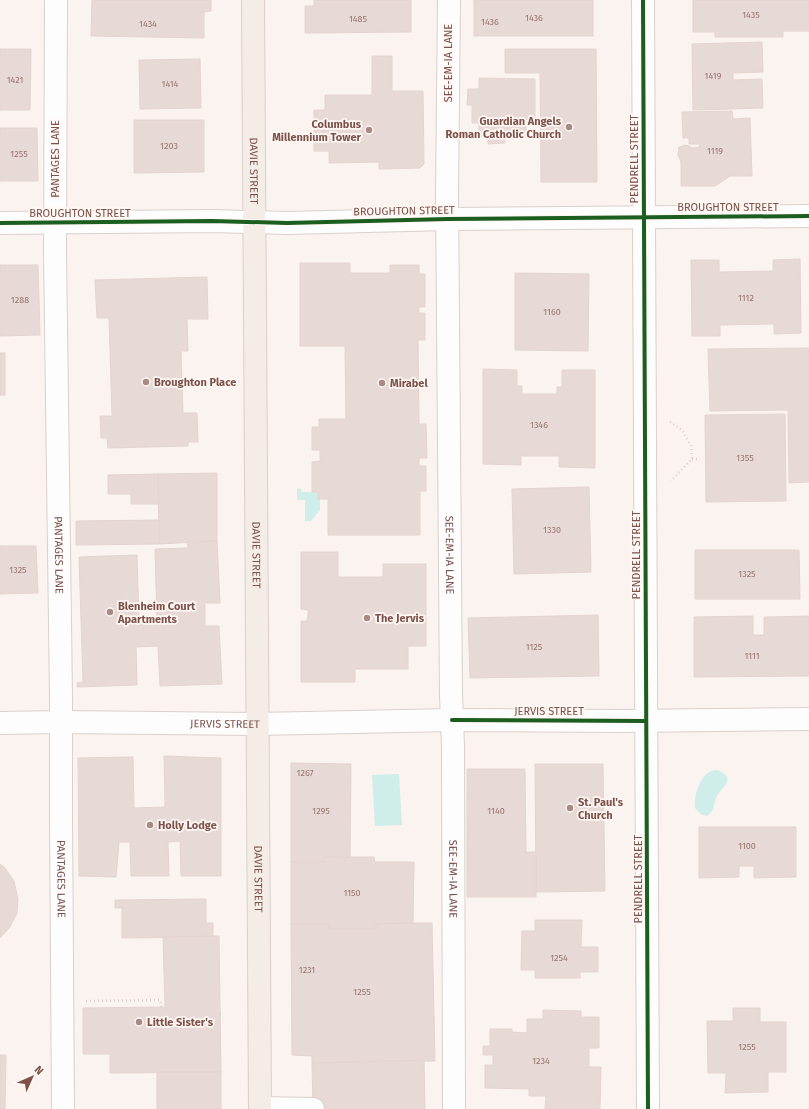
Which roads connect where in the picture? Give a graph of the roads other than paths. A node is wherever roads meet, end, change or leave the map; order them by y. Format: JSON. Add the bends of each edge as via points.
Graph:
{"nodes":[{"id":1,"x":56,"y":0,"type":"edge"},
{"id":2,"x":253,"y":0,"type":"edge"},
{"id":3,"x":449,"y":0,"type":"edge"},
{"id":4,"x":643,"y":0,"type":"edge"},
{"id":5,"x":809,"y":216,"type":"edge"},
{"id":6,"x":644,"y":217,"type":"junction"},
{"id":7,"x":448,"y":219,"type":"junction"},
{"id":8,"x":254,"y":222,"type":"junction"},
{"id":9,"x":0,"y":223,"type":"edge"},
{"id":10,"x":56,"y":223,"type":"junction"},
{"id":11,"x":809,"y":719,"type":"edge"},
{"id":12,"x":452,"y":720,"type":"junction"},
{"id":13,"x":646,"y":721,"type":"junction"},
{"id":14,"x":61,"y":722,"type":"junction"},
{"id":15,"x":0,"y":723,"type":"edge"},
{"id":16,"x":257,"y":724,"type":"junction"},
{"id":17,"x":63,"y":1109,"type":"edge"},
{"id":18,"x":260,"y":1109,"type":"edge"},
{"id":19,"x":313,"y":1109,"type":"edge"},
{"id":20,"x":454,"y":1109,"type":"edge"},
{"id":21,"x":648,"y":1109,"type":"edge"}],
"edges":[{"from":1,"to":10,"type":"street","name":"PANTAGES LANE"},
{"from":2,"to":8,"type":"main road","name":"DAVIE STREET"},
{"from":3,"to":7,"type":"street","name":"SEE-EM-IA LANE"},
{"from":4,"to":6,"type":"street","name":"PENDRELL STREET"},
{"from":5,"to":6,"type":"street","name":"BROUGHTON STREET"},
{"from":6,"to":7,"type":"street","name":"BROUGHTON STREET"},
{"from":6,"to":13,"type":"street","name":"PENDRELL STREET"},
{"from":7,"to":8,"type":"street","name":"BROUGHTON STREET"},
{"from":7,"to":12,"type":"street","name":"SEE-EM-IA LANE"},
{"from":8,"to":10,"type":"street","name":"BROUGHTON STREET"},
{"from":8,"to":16,"type":"main road","name":"DAVIE STREET"},
{"from":9,"to":10,"type":"street","name":"BROUGHTON STREET"},
{"from":10,"to":14,"type":"street","name":"PANTAGES LANE"},
{"from":11,"to":13,"type":"street","name":"JERVIS STREET"},
{"from":12,"to":13,"type":"street","name":"JERVIS STREET"},
{"from":12,"to":16,"type":"street","name":"JERVIS STREET"},
{"from":12,"to":20,"type":"street","name":"SEE-EM-IA LANE"},
{"from":13,"to":21,"type":"street","name":"PENDRELL STREET"},
{"from":14,"to":15,"type":"street","name":"JERVIS STREET"},
{"from":14,"to":16,"type":"street","name":"JERVIS STREET"},
{"from":14,"to":17,"type":"street","name":"PANTAGES LANE"},
{"from":16,"to":18,"type":"main road","name":"DAVIE STREET"},
{"from":18,"to":19,"type":"street"}]}
